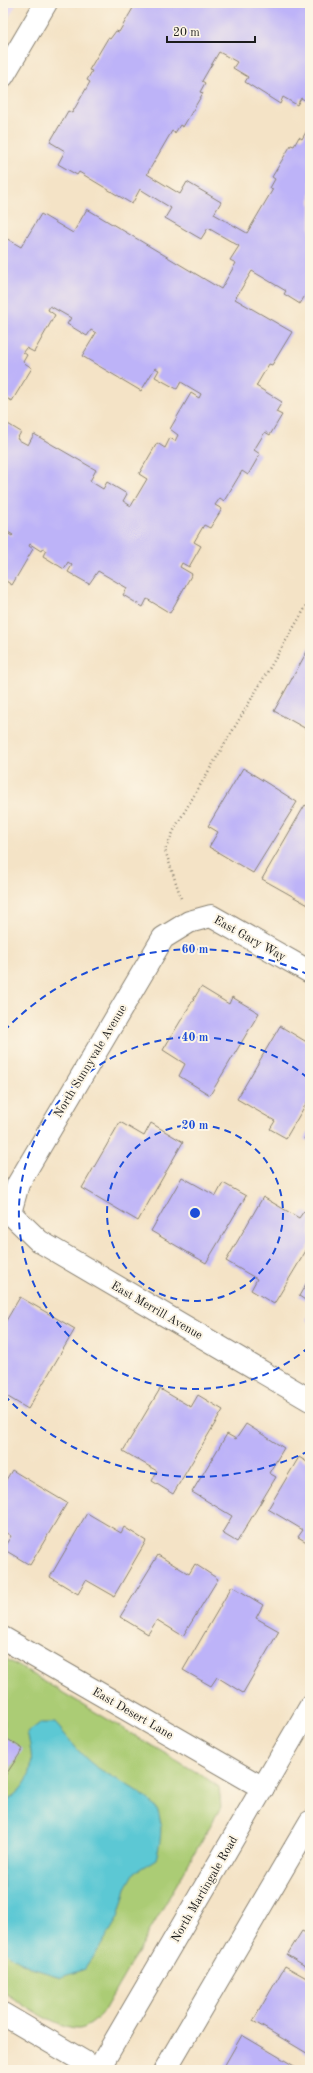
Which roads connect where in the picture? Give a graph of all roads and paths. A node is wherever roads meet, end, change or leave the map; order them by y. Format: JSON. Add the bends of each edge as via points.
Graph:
{"nodes":[{"id":1,"x":46,"y":3,"type":"edge"},
{"id":2,"x":3,"y":76,"type":"edge"},
{"id":3,"x":310,"y":600,"type":"edge"},
{"id":4,"x":189,"y":922,"type":"junction"},
{"id":5,"x":310,"y":972,"type":"edge"},
{"id":6,"x":10,"y":1213,"type":"joint"},
{"id":7,"x":310,"y":1400,"type":"edge"},
{"id":8,"x":3,"y":1638,"type":"edge"},
{"id":9,"x":310,"y":1707,"type":"edge"},
{"id":10,"x":262,"y":1788,"type":"junction"},
{"id":11,"x":310,"y":1822,"type":"edge"},
{"id":12,"x":3,"y":2014,"type":"edge"},
{"id":13,"x":98,"y":2070,"type":"edge"},
{"id":14,"x":165,"y":2070,"type":"edge"}],
"edges":[{"from":1,"to":2,"type":"street"},
{"from":3,"to":4,"type":"path","via":[[180,820],[165,850]]},
{"from":4,"to":5,"type":"street","name":"East Gary Way","via":[[211,916]]},
{"from":4,"to":6,"type":"street","name":"North Sunnyvale Avenue","via":[[163,938],[18,1184]]},
{"from":6,"to":7,"type":"street","name":"East Merrill Avenue","via":[[39,1241]]},
{"from":8,"to":10,"type":"street","name":"East Desert Lane"},
{"from":9,"to":10,"type":"street","name":"North Martingale Road"},
{"from":10,"to":13,"type":"street","name":"North Martingale Road"},
{"from":11,"to":14,"type":"street"},
{"from":12,"to":13,"type":"street"}]}
